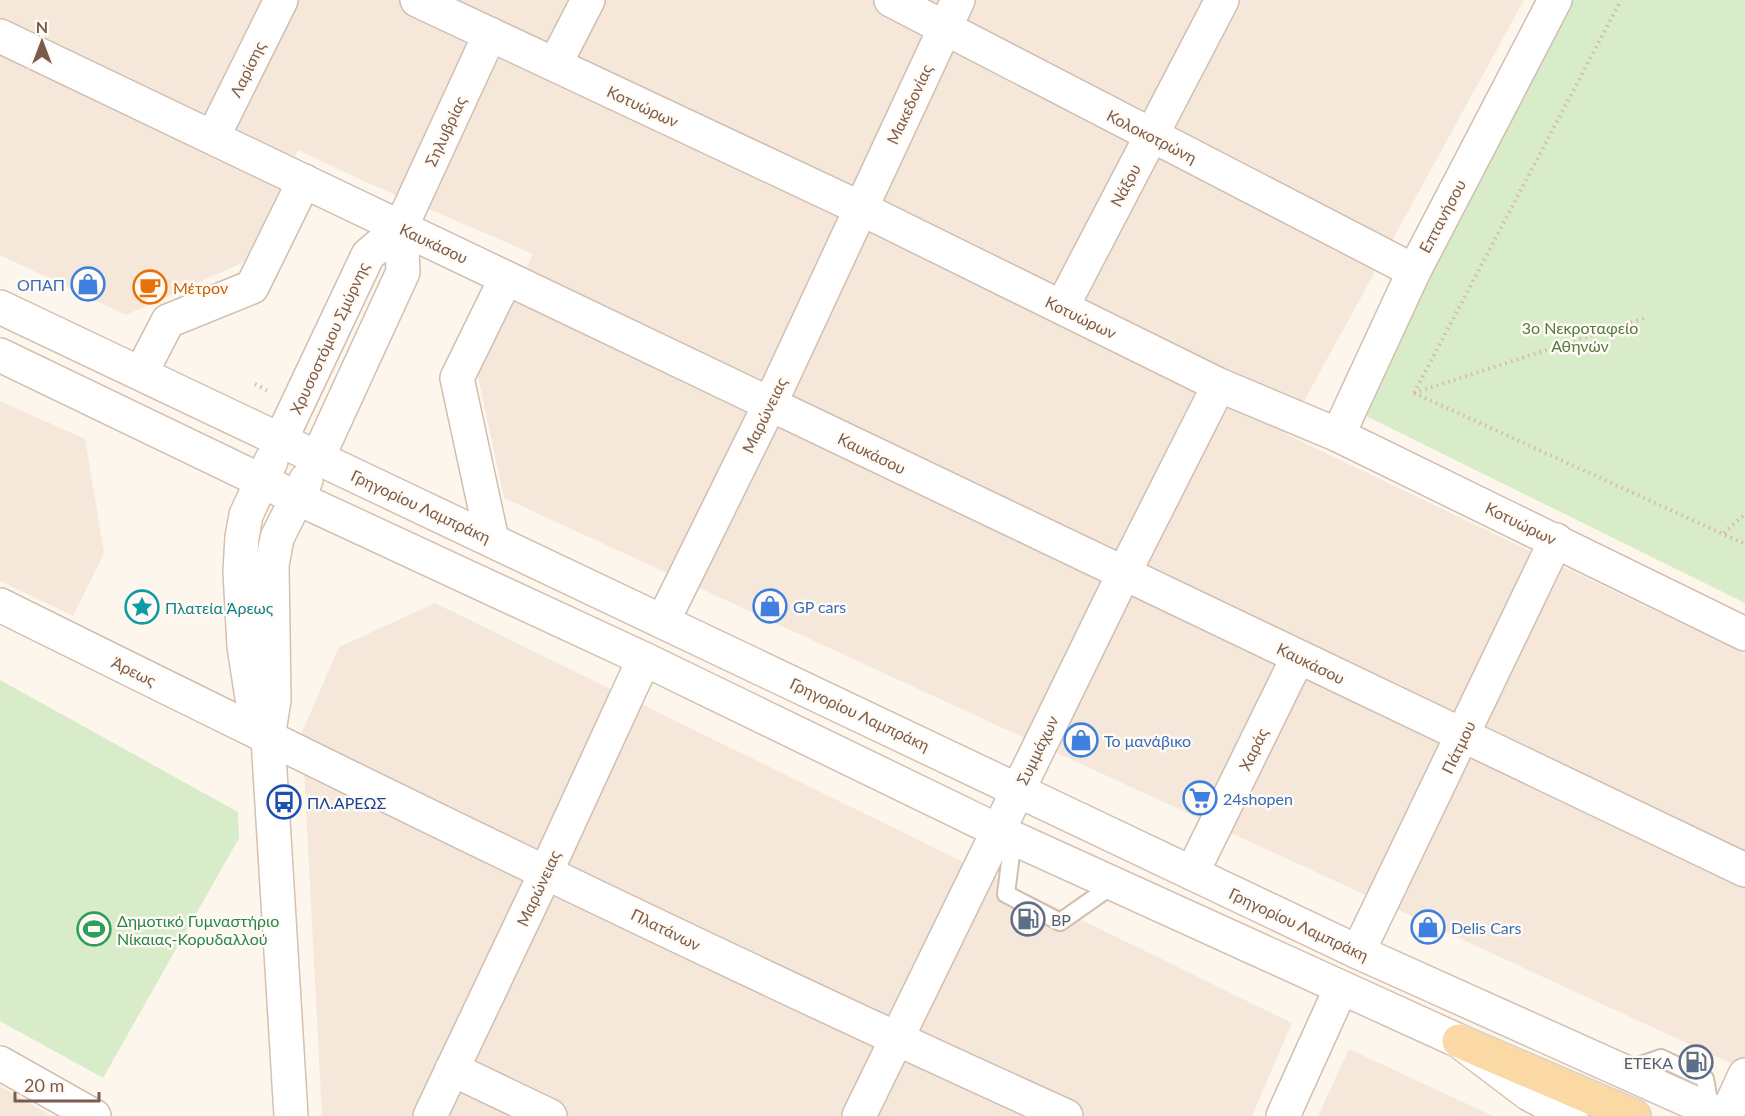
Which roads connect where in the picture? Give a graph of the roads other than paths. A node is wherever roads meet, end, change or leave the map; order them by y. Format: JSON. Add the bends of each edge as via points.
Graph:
{"nodes":[{"id":1,"x":281,"y":0,"type":"edge"},
{"id":2,"x":417,"y":0,"type":"edge"},
{"id":3,"x":588,"y":0,"type":"edge"},
{"id":4,"x":891,"y":0,"type":"edge"},
{"id":5,"x":1222,"y":0,"type":"edge"},
{"id":6,"x":1555,"y":0,"type":"edge"},
{"id":7,"x":951,"y":14,"type":"edge"},
{"id":8,"x":490,"y":34,"type":"junction"},
{"id":9,"x":0,"y":36,"type":"edge"},
{"id":10,"x":555,"y":64,"type":"junction"},
{"id":11,"x":1152,"y":135,"type":"junction"},
{"id":12,"x":213,"y":137,"type":"junction"},
{"id":13,"x":304,"y":181,"type":"junction"},
{"id":14,"x":860,"y":208,"type":"junction"},
{"id":15,"x":401,"y":227,"type":"junction"},
{"id":16,"x":1414,"y":271,"type":"junction"},
{"id":17,"x":506,"y":278,"type":"junction"},
{"id":18,"x":0,"y":307,"type":"edge"},
{"id":19,"x":1062,"y":307,"type":"junction"},
{"id":20,"x":0,"y":355,"type":"edge"},
{"id":21,"x":141,"y":373,"type":"junction"},
{"id":22,"x":1219,"y":385,"type":"junction"},
{"id":23,"x":770,"y":404,"type":"junction"},
{"id":24,"x":1338,"y":435,"type":"junction"},
{"id":25,"x":281,"y":439,"type":"junction"},
{"id":26,"x":318,"y":457,"type":"junction"},
{"id":27,"x":261,"y":481,"type":"junction"},
{"id":28,"x":297,"y":498,"type":"junction"},
{"id":29,"x":492,"y":540,"type":"junction"},
{"id":30,"x":1556,"y":540,"type":"junction"},
{"id":31,"x":1124,"y":573,"type":"junction"},
{"id":32,"x":0,"y":604,"type":"edge"},
{"id":33,"x":663,"y":621,"type":"junction"},
{"id":34,"x":1745,"y":634,"type":"edge"},
{"id":35,"x":1298,"y":657,"type":"junction"},
{"id":36,"x":644,"y":659,"type":"junction"},
{"id":37,"x":1463,"y":736,"type":"junction"},
{"id":38,"x":268,"y":738,"type":"junction"},
{"id":39,"x":1018,"y":790,"type":"junction"},
{"id":40,"x":1006,"y":834,"type":"junction"},
{"id":41,"x":1745,"y":870,"type":"edge"},
{"id":42,"x":546,"y":872,"type":"junction"},
{"id":43,"x":1192,"y":873,"type":"junction"},
{"id":44,"x":1113,"y":885,"type":"junction"},
{"id":45,"x":1358,"y":952,"type":"junction"},
{"id":46,"x":1341,"y":988,"type":"junction"},
{"id":47,"x":897,"y":1040,"type":"junction"},
{"id":48,"x":1459,"y":1041,"type":"junction"},
{"id":49,"x":0,"y":1063,"type":"edge"},
{"id":50,"x":452,"y":1069,"type":"junction"},
{"id":51,"x":1745,"y":1075,"type":"edge"},
{"id":52,"x":45,"y":1102,"type":"edge"},
{"id":53,"x":1720,"y":1114,"type":"edge"},
{"id":54,"x":93,"y":1116,"type":"edge"},
{"id":55,"x":291,"y":1116,"type":"edge"},
{"id":56,"x":430,"y":1116,"type":"edge"},
{"id":57,"x":550,"y":1116,"type":"edge"},
{"id":58,"x":859,"y":1116,"type":"edge"},
{"id":59,"x":1066,"y":1116,"type":"edge"},
{"id":60,"x":1282,"y":1116,"type":"edge"},
{"id":61,"x":1571,"y":1116,"type":"edge"},
{"id":62,"x":1634,"y":1116,"type":"edge"}],
"edges":[{"from":1,"to":12,"type":"street","name":"Λαρίσης"},
{"from":2,"to":8,"type":"street","name":"Κοτυώρων"},
{"from":3,"to":10,"type":"street"},
{"from":4,"to":7,"type":"street","name":"Κολοκοτρώνη"},
{"from":5,"to":11,"type":"street","name":"Νάξου"},
{"from":6,"to":16,"type":"street","name":"Επτανήσου"},
{"from":7,"to":11,"type":"street","name":"Κολοκοτρώνη"},
{"from":7,"to":14,"type":"street","name":"Μακεδονίας"},
{"from":8,"to":10,"type":"street","name":"Κοτυώρων"},
{"from":8,"to":15,"type":"street","name":"Σηλυβρίας"},
{"from":9,"to":12,"type":"street","name":"Καυκάσου"},
{"from":10,"to":14,"type":"street","name":"Κοτυώρων"},
{"from":11,"to":16,"type":"street","name":"Κολοκοτρώνη"},
{"from":11,"to":19,"type":"street","name":"Νάξου"},
{"from":12,"to":13,"type":"street","name":"Καυκάσου"},
{"from":13,"to":15,"type":"street","name":"Καυκάσου"},
{"from":13,"to":21,"type":"street","via":[[252,287],[168,321]]},
{"from":14,"to":19,"type":"street","name":"Κοτυώρων"},
{"from":14,"to":23,"type":"street","name":"Μαρώνειας"},
{"from":15,"to":17,"type":"street","name":"Καυκάσου"},
{"from":15,"to":25,"type":"street","name":"Χρυσοστόμου Σμύρνης","via":[[368,255]]},
{"from":15,"to":26,"type":"street","name":"Χρυσοστόμου Σμύρνης","via":[[403,272]]},
{"from":16,"to":24,"type":"street","name":"Επτανήσου"},
{"from":17,"to":23,"type":"street","name":"Καυκάσου"},
{"from":17,"to":29,"type":"street","via":[[457,378]]},
{"from":18,"to":21,"type":"street","name":"Γρηγορίου Λαμπράκη"},
{"from":19,"to":22,"type":"street","name":"Κοτυώρων"},
{"from":20,"to":27,"type":"street"},
{"from":21,"to":25,"type":"street","name":"Γρηγορίου Λαμπράκη"},
{"from":22,"to":24,"type":"street","name":"Κοτυώρων"},
{"from":22,"to":31,"type":"street","name":"Συμμάχων"},
{"from":23,"to":31,"type":"street","name":"Καυκάσου"},
{"from":23,"to":33,"type":"street","name":"Μαρώνειας"},
{"from":24,"to":30,"type":"street","name":"Κοτυώρων"},
{"from":25,"to":26,"type":"street","name":"Γρηγορίου Λαμπράκη"},
{"from":25,"to":27,"type":"street","name":"Χρυσοστόμου Σμύρνης"},
{"from":26,"to":28,"type":"street","name":"Χρυσοστόμου Σμύρνης"},
{"from":26,"to":29,"type":"street","name":"Γρηγορίου Λαμπράκη"},
{"from":27,"to":28,"type":"street"},
{"from":27,"to":38,"type":"street","name":"Χρυσοστόμου Σμύρνης","via":[[243,528],[240,598],[252,698]]},
{"from":28,"to":36,"type":"street"},
{"from":28,"to":38,"type":"street","name":"Χρυσοστόμου Σμύρνης","via":[[277,538],[272,565],[274,700]]},
{"from":29,"to":33,"type":"street","name":"Γρηγορίου Λαμπράκη"},
{"from":30,"to":34,"type":"street","name":"Κοτυώρων"},
{"from":30,"to":37,"type":"street","name":"Πάτμου"},
{"from":31,"to":35,"type":"street","name":"Καυκάσου"},
{"from":31,"to":39,"type":"street","name":"Συμμάχων"},
{"from":32,"to":38,"type":"street","name":"Άρεως"},
{"from":33,"to":39,"type":"street","name":"Γρηγορίου Λαμπράκη"},
{"from":35,"to":37,"type":"street","name":"Καυκάσου"},
{"from":35,"to":43,"type":"street","name":"Χαράς"},
{"from":36,"to":40,"type":"street"},
{"from":36,"to":42,"type":"street","name":"Μαρώνειας"},
{"from":37,"to":41,"type":"street","name":"Καυκάσου"},
{"from":37,"to":45,"type":"street","name":"Πάτμου"},
{"from":38,"to":42,"type":"street","name":"Πλατάνων"},
{"from":38,"to":55,"type":"street","name":"Χρυσοστόμου Σμύρνης"},
{"from":39,"to":40,"type":"street","name":"Συμμάχων"},
{"from":39,"to":43,"type":"street","name":"Γρηγορίου Λαμπράκη"},
{"from":40,"to":44,"type":"street"},
{"from":40,"to":44,"type":"lane","via":[[1006,894],[1060,922]]},
{"from":40,"to":47,"type":"street","name":"Συμμάχων"},
{"from":42,"to":47,"type":"street","name":"Πλατάνων"},
{"from":42,"to":50,"type":"street","name":"Μαρώνειας"},
{"from":43,"to":45,"type":"street","name":"Γρηγορίου Λαμπράκη"},
{"from":44,"to":46,"type":"street"},
{"from":45,"to":53,"type":"street","name":"Γρηγορίου Λαμπράκη"},
{"from":46,"to":48,"type":"street"},
{"from":46,"to":60,"type":"street"},
{"from":47,"to":58,"type":"street","name":"Συμμάχων"},
{"from":47,"to":59,"type":"street","name":"Πλατάνων"},
{"from":48,"to":61,"type":"street","via":[[1529,1094]]},
{"from":48,"to":62,"type":"main road"},
{"from":49,"to":52,"type":"street"},
{"from":50,"to":56,"type":"street","name":"Μαρώνειας"},
{"from":50,"to":57,"type":"street"},
{"from":51,"to":53,"type":"street"},
{"from":52,"to":54,"type":"street"}]}
